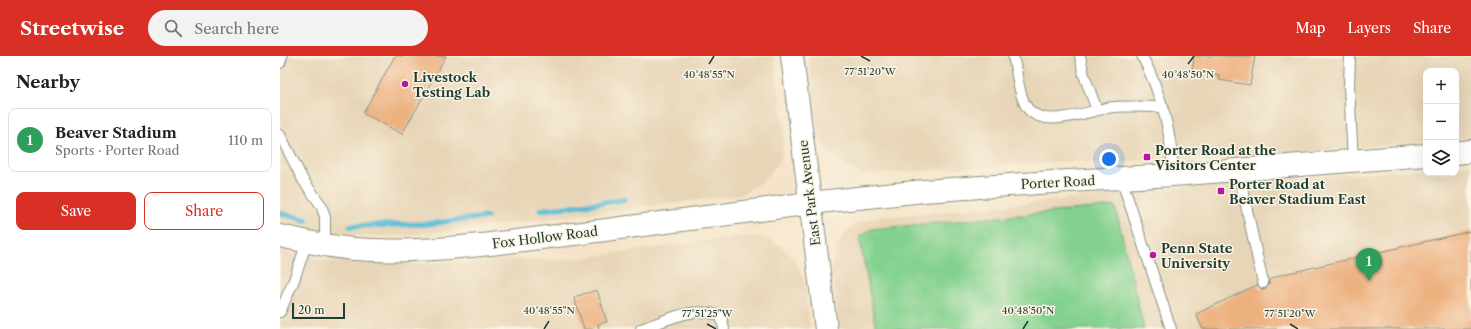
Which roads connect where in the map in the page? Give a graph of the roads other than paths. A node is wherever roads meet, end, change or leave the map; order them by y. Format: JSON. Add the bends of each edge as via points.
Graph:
{"nodes":[{"id":1,"x":282,"y":56,"type":"edge"},
{"id":2,"x":792,"y":56,"type":"edge"},
{"id":3,"x":1013,"y":56,"type":"edge"},
{"id":4,"x":1080,"y":56,"type":"edge"},
{"id":5,"x":1142,"y":56,"type":"edge"},
{"id":6,"x":1350,"y":56,"type":"edge"},
{"id":7,"x":280,"y":63,"type":"edge"},
{"id":8,"x":1163,"y":107,"type":"junction"},
{"id":9,"x":1097,"y":110,"type":"junction"},
{"id":10,"x":280,"y":135,"type":"edge"},
{"id":11,"x":1471,"y":152,"type":"edge"},
{"id":12,"x":1459,"y":153,"type":"edge"},
{"id":13,"x":1423,"y":155,"type":"edge"},
{"id":14,"x":1353,"y":161,"type":"junction"},
{"id":15,"x":1238,"y":170,"type":"junction"},
{"id":16,"x":1174,"y":175,"type":"junction"},
{"id":17,"x":1121,"y":178,"type":"junction"},
{"id":18,"x":810,"y":203,"type":"junction"},
{"id":19,"x":280,"y":236,"type":"edge"},
{"id":20,"x":316,"y":243,"type":"junction"},
{"id":21,"x":1263,"y":283,"type":"dead end"},
{"id":22,"x":280,"y":312,"type":"edge"},
{"id":23,"x":641,"y":329,"type":"edge"},
{"id":24,"x":724,"y":329,"type":"edge"},
{"id":25,"x":826,"y":329,"type":"edge"},
{"id":26,"x":1171,"y":329,"type":"edge"}],
"edges":[{"from":1,"to":7,"type":"lane"},
{"from":2,"to":18,"type":"main road","name":"East Park Avenue"},
{"from":3,"to":9,"type":"lane","via":[[1024,103],[1031,112],[1040,117],[1057,119]]},
{"from":4,"to":9,"type":"lane"},
{"from":5,"to":8,"type":"lane"},
{"from":6,"to":14,"type":"lane"},
{"from":8,"to":9,"type":"lane","via":[[1112,107]]},
{"from":8,"to":16,"type":"lane","via":[[1173,156]]},
{"from":10,"to":20,"type":"lane","via":[[303,180],[321,205],[325,217]]},
{"from":11,"to":12,"type":"main road"},
{"from":13,"to":14,"type":"main road","name":"Porter Road"},
{"from":14,"to":15,"type":"main road","name":"Porter Road"},
{"from":15,"to":16,"type":"main road","name":"Porter Road"},
{"from":15,"to":21,"type":"lane"},
{"from":16,"to":17,"type":"main road","name":"Porter Road"},
{"from":17,"to":18,"type":"main road","name":"Porter Road","via":[[924,191]]},
{"from":17,"to":26,"type":"lane"},
{"from":18,"to":20,"type":"main road","name":"Fox Hollow Road","via":[[496,243],[422,249],[353,249]]},
{"from":18,"to":25,"type":"main road","name":"East Park Avenue"},
{"from":19,"to":20,"type":"main road","name":"Fox Hollow Road"},
{"from":20,"to":22,"type":"lane","via":[[294,280]]},
{"from":23,"to":24,"type":"lane","via":[[690,312],[710,312],[721,316]]}]}
